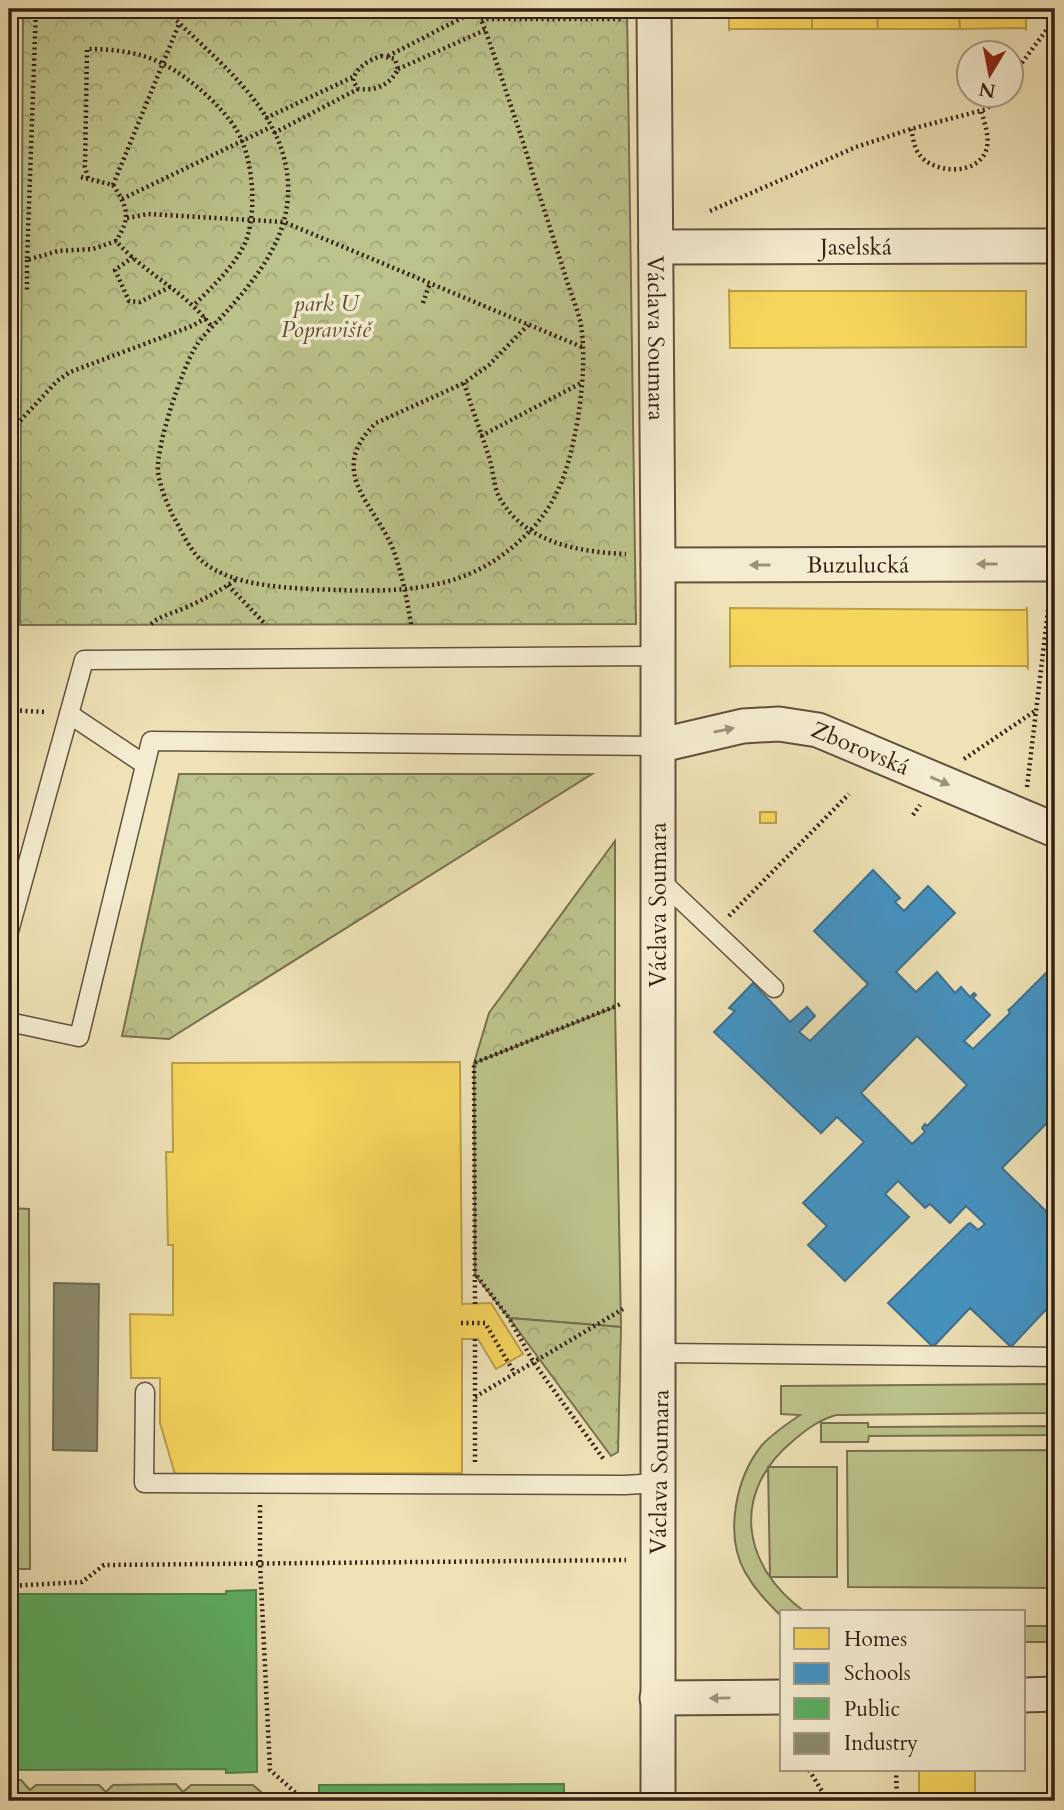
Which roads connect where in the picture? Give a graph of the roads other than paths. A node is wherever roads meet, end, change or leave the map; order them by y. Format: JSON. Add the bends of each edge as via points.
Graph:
{"nodes":[{"id":1,"x":654,"y":15,"type":"edge"},
{"id":2,"x":656,"y":247,"type":"junction"},
{"id":3,"x":1052,"y":247,"type":"edge"},
{"id":4,"x":658,"y":560,"type":"junction"},
{"id":5,"x":1052,"y":565,"type":"edge"},
{"id":6,"x":657,"y":656,"type":"junction"},
{"id":7,"x":69,"y":714,"type":"junction"},
{"id":8,"x":657,"y":746,"type":"junction"},
{"id":9,"x":144,"y":764,"type":"junction"},
{"id":10,"x":1055,"y":830,"type":"edge"},
{"id":11,"x":658,"y":878,"type":"junction"},
{"id":12,"x":9,"y":931,"type":"edge"},
{"id":13,"x":774,"y":988,"type":"dead end"},
{"id":14,"x":9,"y":1022,"type":"edge"},
{"id":15,"x":660,"y":1353,"type":"junction"},
{"id":16,"x":1055,"y":1357,"type":"edge"},
{"id":17,"x":145,"y":1392,"type":"dead end"},
{"id":18,"x":658,"y":1483,"type":"junction"},
{"id":19,"x":1026,"y":1695,"type":"edge"},
{"id":20,"x":1055,"y":1695,"type":"edge"},
{"id":21,"x":780,"y":1697,"type":"edge"},
{"id":22,"x":657,"y":1698,"type":"junction"},
{"id":23,"x":658,"y":1801,"type":"edge"}],
"edges":[{"from":1,"to":2,"type":"street","name":"Václava Soumara"},
{"from":2,"to":3,"type":"street","name":"Jaselská"},
{"from":2,"to":4,"type":"street","name":"Václava Soumara"},
{"from":5,"to":4,"type":"street","name":"Buzulucká","one_way":true},
{"from":4,"to":6,"type":"street","name":"Václava Soumara"},
{"from":6,"to":7,"type":"lane","via":[[84,660]]},
{"from":6,"to":8,"type":"street","name":"Václava Soumara"},
{"from":7,"to":9,"type":"lane"},
{"from":7,"to":12,"type":"lane"},
{"from":8,"to":9,"type":"lane","via":[[151,741]]},
{"from":8,"to":10,"type":"street","name":"Zborovská","one_way":true,"via":[[743,726],[779,724],[818,730]]},
{"from":8,"to":11,"type":"street","name":"Václava Soumara"},
{"from":9,"to":14,"type":"lane","via":[[79,1037]]},
{"from":11,"to":13,"type":"lane"},
{"from":11,"to":15,"type":"street","name":"Václava Soumara"},
{"from":15,"to":16,"type":"lane"},
{"from":15,"to":18,"type":"street","name":"Václava Soumara"},
{"from":17,"to":18,"type":"lane","via":[[144,1483]]},
{"from":18,"to":22,"type":"street","name":"Václava Soumara"},
{"from":19,"to":20,"type":"street"},
{"from":21,"to":22,"type":"street","one_way":true},
{"from":22,"to":23,"type":"street","name":"Václava Soumara"}]}
